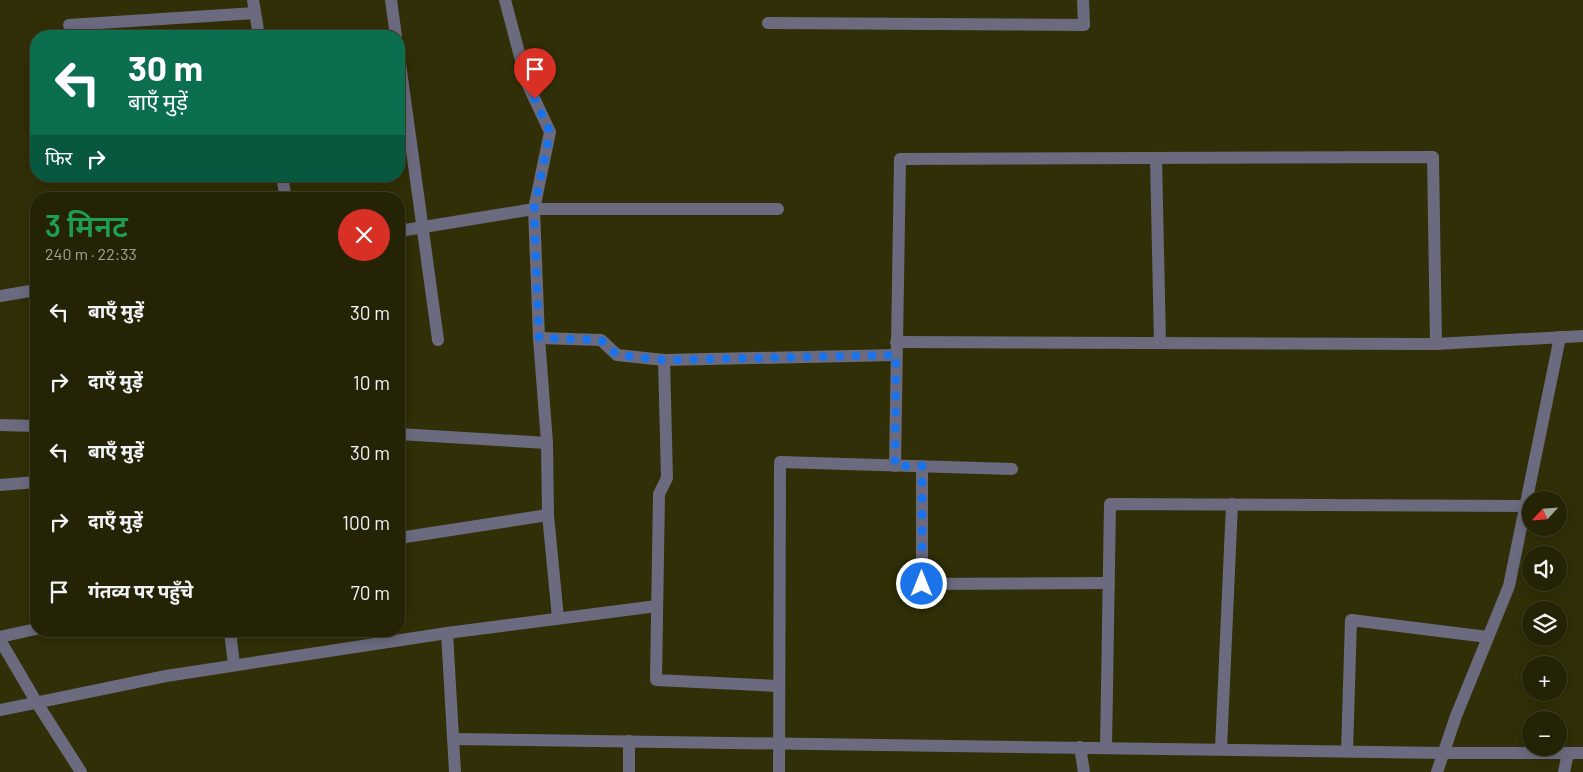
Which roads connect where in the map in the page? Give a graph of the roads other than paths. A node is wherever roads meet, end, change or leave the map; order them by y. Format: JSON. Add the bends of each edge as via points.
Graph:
{"nodes":[{"id":1,"x":253,"y":0,"type":"edge"},
{"id":2,"x":391,"y":0,"type":"edge"},
{"id":3,"x":505,"y":0,"type":"edge"},
{"id":4,"x":1083,"y":0,"type":"edge"},
{"id":5,"x":256,"y":13,"type":"junction"},
{"id":6,"x":768,"y":23,"type":"dead end"},
{"id":7,"x":69,"y":25,"type":"dead end"},
{"id":8,"x":258,"y":30,"type":"edge"},
{"id":9,"x":395,"y":30,"type":"edge"},
{"id":10,"x":405,"y":101,"type":"edge"},
{"id":11,"x":1156,"y":158,"type":"junction"},
{"id":12,"x":534,"y":209,"type":"junction"},
{"id":13,"x":778,"y":209,"type":"dead end"},
{"id":14,"x":422,"y":227,"type":"junction"},
{"id":15,"x":405,"y":229,"type":"edge"},
{"id":16,"x":30,"y":291,"type":"edge"},
{"id":17,"x":0,"y":296,"type":"edge"},
{"id":18,"x":1583,"y":336,"type":"edge"},
{"id":19,"x":1560,"y":337,"type":"junction"},
{"id":20,"x":539,"y":338,"type":"junction"},
{"id":21,"x":438,"y":340,"type":"dead end"},
{"id":22,"x":896,"y":342,"type":"junction"},
{"id":23,"x":1160,"y":343,"type":"junction"},
{"id":24,"x":1436,"y":344,"type":"junction"},
{"id":25,"x":896,"y":355,"type":"junction"},
{"id":26,"x":664,"y":360,"type":"junction"},
{"id":27,"x":0,"y":425,"type":"edge"},
{"id":28,"x":30,"y":426,"type":"edge"},
{"id":29,"x":405,"y":434,"type":"edge"},
{"id":30,"x":547,"y":443,"type":"junction"},
{"id":31,"x":895,"y":466,"type":"junction"},
{"id":32,"x":922,"y":466,"type":"junction"},
{"id":33,"x":1012,"y":469,"type":"dead end"},
{"id":34,"x":30,"y":482,"type":"edge"},
{"id":35,"x":0,"y":485,"type":"edge"},
{"id":36,"x":1529,"y":491,"type":"edge"},
{"id":37,"x":1232,"y":504,"type":"junction"},
{"id":38,"x":1522,"y":506,"type":"edge"},
{"id":39,"x":548,"y":515,"type":"junction"},
{"id":40,"x":1522,"y":525,"type":"edge"},
{"id":41,"x":405,"y":537,"type":"edge"},
{"id":42,"x":1109,"y":583,"type":"junction"},
{"id":43,"x":657,"y":606,"type":"junction"},
{"id":44,"x":558,"y":618,"type":"junction"},
{"id":45,"x":30,"y":631,"type":"edge"},
{"id":46,"x":447,"y":632,"type":"junction"},
{"id":47,"x":231,"y":637,"type":"edge"},
{"id":48,"x":1488,"y":637,"type":"junction"},
{"id":49,"x":0,"y":639,"type":"edge"},
{"id":50,"x":234,"y":665,"type":"junction"},
{"id":51,"x":779,"y":686,"type":"junction"},
{"id":52,"x":37,"y":703,"type":"junction"},
{"id":53,"x":0,"y":710,"type":"edge"},
{"id":54,"x":453,"y":739,"type":"junction"},
{"id":55,"x":629,"y":741,"type":"junction"},
{"id":56,"x":779,"y":743,"type":"junction"},
{"id":57,"x":1080,"y":748,"type":"junction"},
{"id":58,"x":1106,"y":748,"type":"junction"},
{"id":59,"x":1220,"y":749,"type":"junction"},
{"id":60,"x":1347,"y":751,"type":"junction"},
{"id":61,"x":1443,"y":753,"type":"junction"},
{"id":62,"x":1568,"y":753,"type":"junction"},
{"id":63,"x":1583,"y":753,"type":"edge"},
{"id":64,"x":81,"y":772,"type":"edge"},
{"id":65,"x":455,"y":772,"type":"edge"},
{"id":66,"x":629,"y":772,"type":"edge"},
{"id":67,"x":779,"y":772,"type":"edge"},
{"id":68,"x":1084,"y":772,"type":"edge"},
{"id":69,"x":1436,"y":772,"type":"edge"},
{"id":70,"x":1564,"y":772,"type":"edge"}],
"edges":[{"from":1,"to":5,"type":"street"},
{"from":2,"to":9,"type":"street"},
{"from":3,"to":12,"type":"street","via":[[527,83],[550,132]]},
{"from":4,"to":6,"type":"street","via":[[1084,25]]},
{"from":5,"to":7,"type":"street"},
{"from":5,"to":8,"type":"street"},
{"from":10,"to":14,"type":"street"},
{"from":11,"to":22,"type":"street","via":[[900,159]]},
{"from":11,"to":23,"type":"street"},
{"from":11,"to":24,"type":"street","via":[[1433,156]]},
{"from":12,"to":13,"type":"street"},
{"from":12,"to":14,"type":"street"},
{"from":12,"to":20,"type":"street"},
{"from":14,"to":15,"type":"street"},
{"from":14,"to":21,"type":"street"},
{"from":16,"to":17,"type":"street"},
{"from":18,"to":19,"type":"street"},
{"from":19,"to":24,"type":"street"},
{"from":19,"to":36,"type":"street"},
{"from":20,"to":26,"type":"street","via":[[601,340],[617,355]]},
{"from":20,"to":30,"type":"street"},
{"from":22,"to":23,"type":"street"},
{"from":22,"to":25,"type":"street"},
{"from":23,"to":24,"type":"street"},
{"from":25,"to":26,"type":"street"},
{"from":25,"to":31,"type":"street"},
{"from":26,"to":43,"type":"street","via":[[667,478],[659,494]]},
{"from":27,"to":28,"type":"street"},
{"from":29,"to":30,"type":"street"},
{"from":30,"to":39,"type":"street"},
{"from":31,"to":32,"type":"street"},
{"from":31,"to":51,"type":"street","via":[[780,462]]},
{"from":32,"to":33,"type":"street"},
{"from":32,"to":42,"type":"street","via":[[922,584]]},
{"from":34,"to":35,"type":"street"},
{"from":37,"to":38,"type":"street"},
{"from":37,"to":42,"type":"street","via":[[1110,504]]},
{"from":37,"to":59,"type":"street"},
{"from":39,"to":41,"type":"street"},
{"from":39,"to":44,"type":"street"},
{"from":40,"to":48,"type":"street","via":[[1509,586]]},
{"from":42,"to":58,"type":"street"},
{"from":43,"to":44,"type":"street"},
{"from":43,"to":51,"type":"street","via":[[656,680]]},
{"from":44,"to":46,"type":"street"},
{"from":45,"to":49,"type":"street"},
{"from":46,"to":50,"type":"street"},
{"from":46,"to":54,"type":"street"},
{"from":47,"to":50,"type":"street"},
{"from":48,"to":60,"type":"street","via":[[1351,620]]},
{"from":48,"to":61,"type":"street"},
{"from":49,"to":52,"type":"street"},
{"from":50,"to":52,"type":"street"},
{"from":51,"to":56,"type":"street"},
{"from":52,"to":53,"type":"street"},
{"from":52,"to":64,"type":"street"},
{"from":54,"to":55,"type":"street"},
{"from":54,"to":65,"type":"street"},
{"from":55,"to":56,"type":"street"},
{"from":55,"to":66,"type":"street"},
{"from":56,"to":57,"type":"street"},
{"from":56,"to":67,"type":"street"},
{"from":57,"to":58,"type":"street"},
{"from":57,"to":68,"type":"street"},
{"from":58,"to":59,"type":"street"},
{"from":59,"to":60,"type":"street"},
{"from":60,"to":61,"type":"street"},
{"from":61,"to":62,"type":"street"},
{"from":61,"to":69,"type":"street"},
{"from":62,"to":63,"type":"street"},
{"from":62,"to":70,"type":"street"}]}
